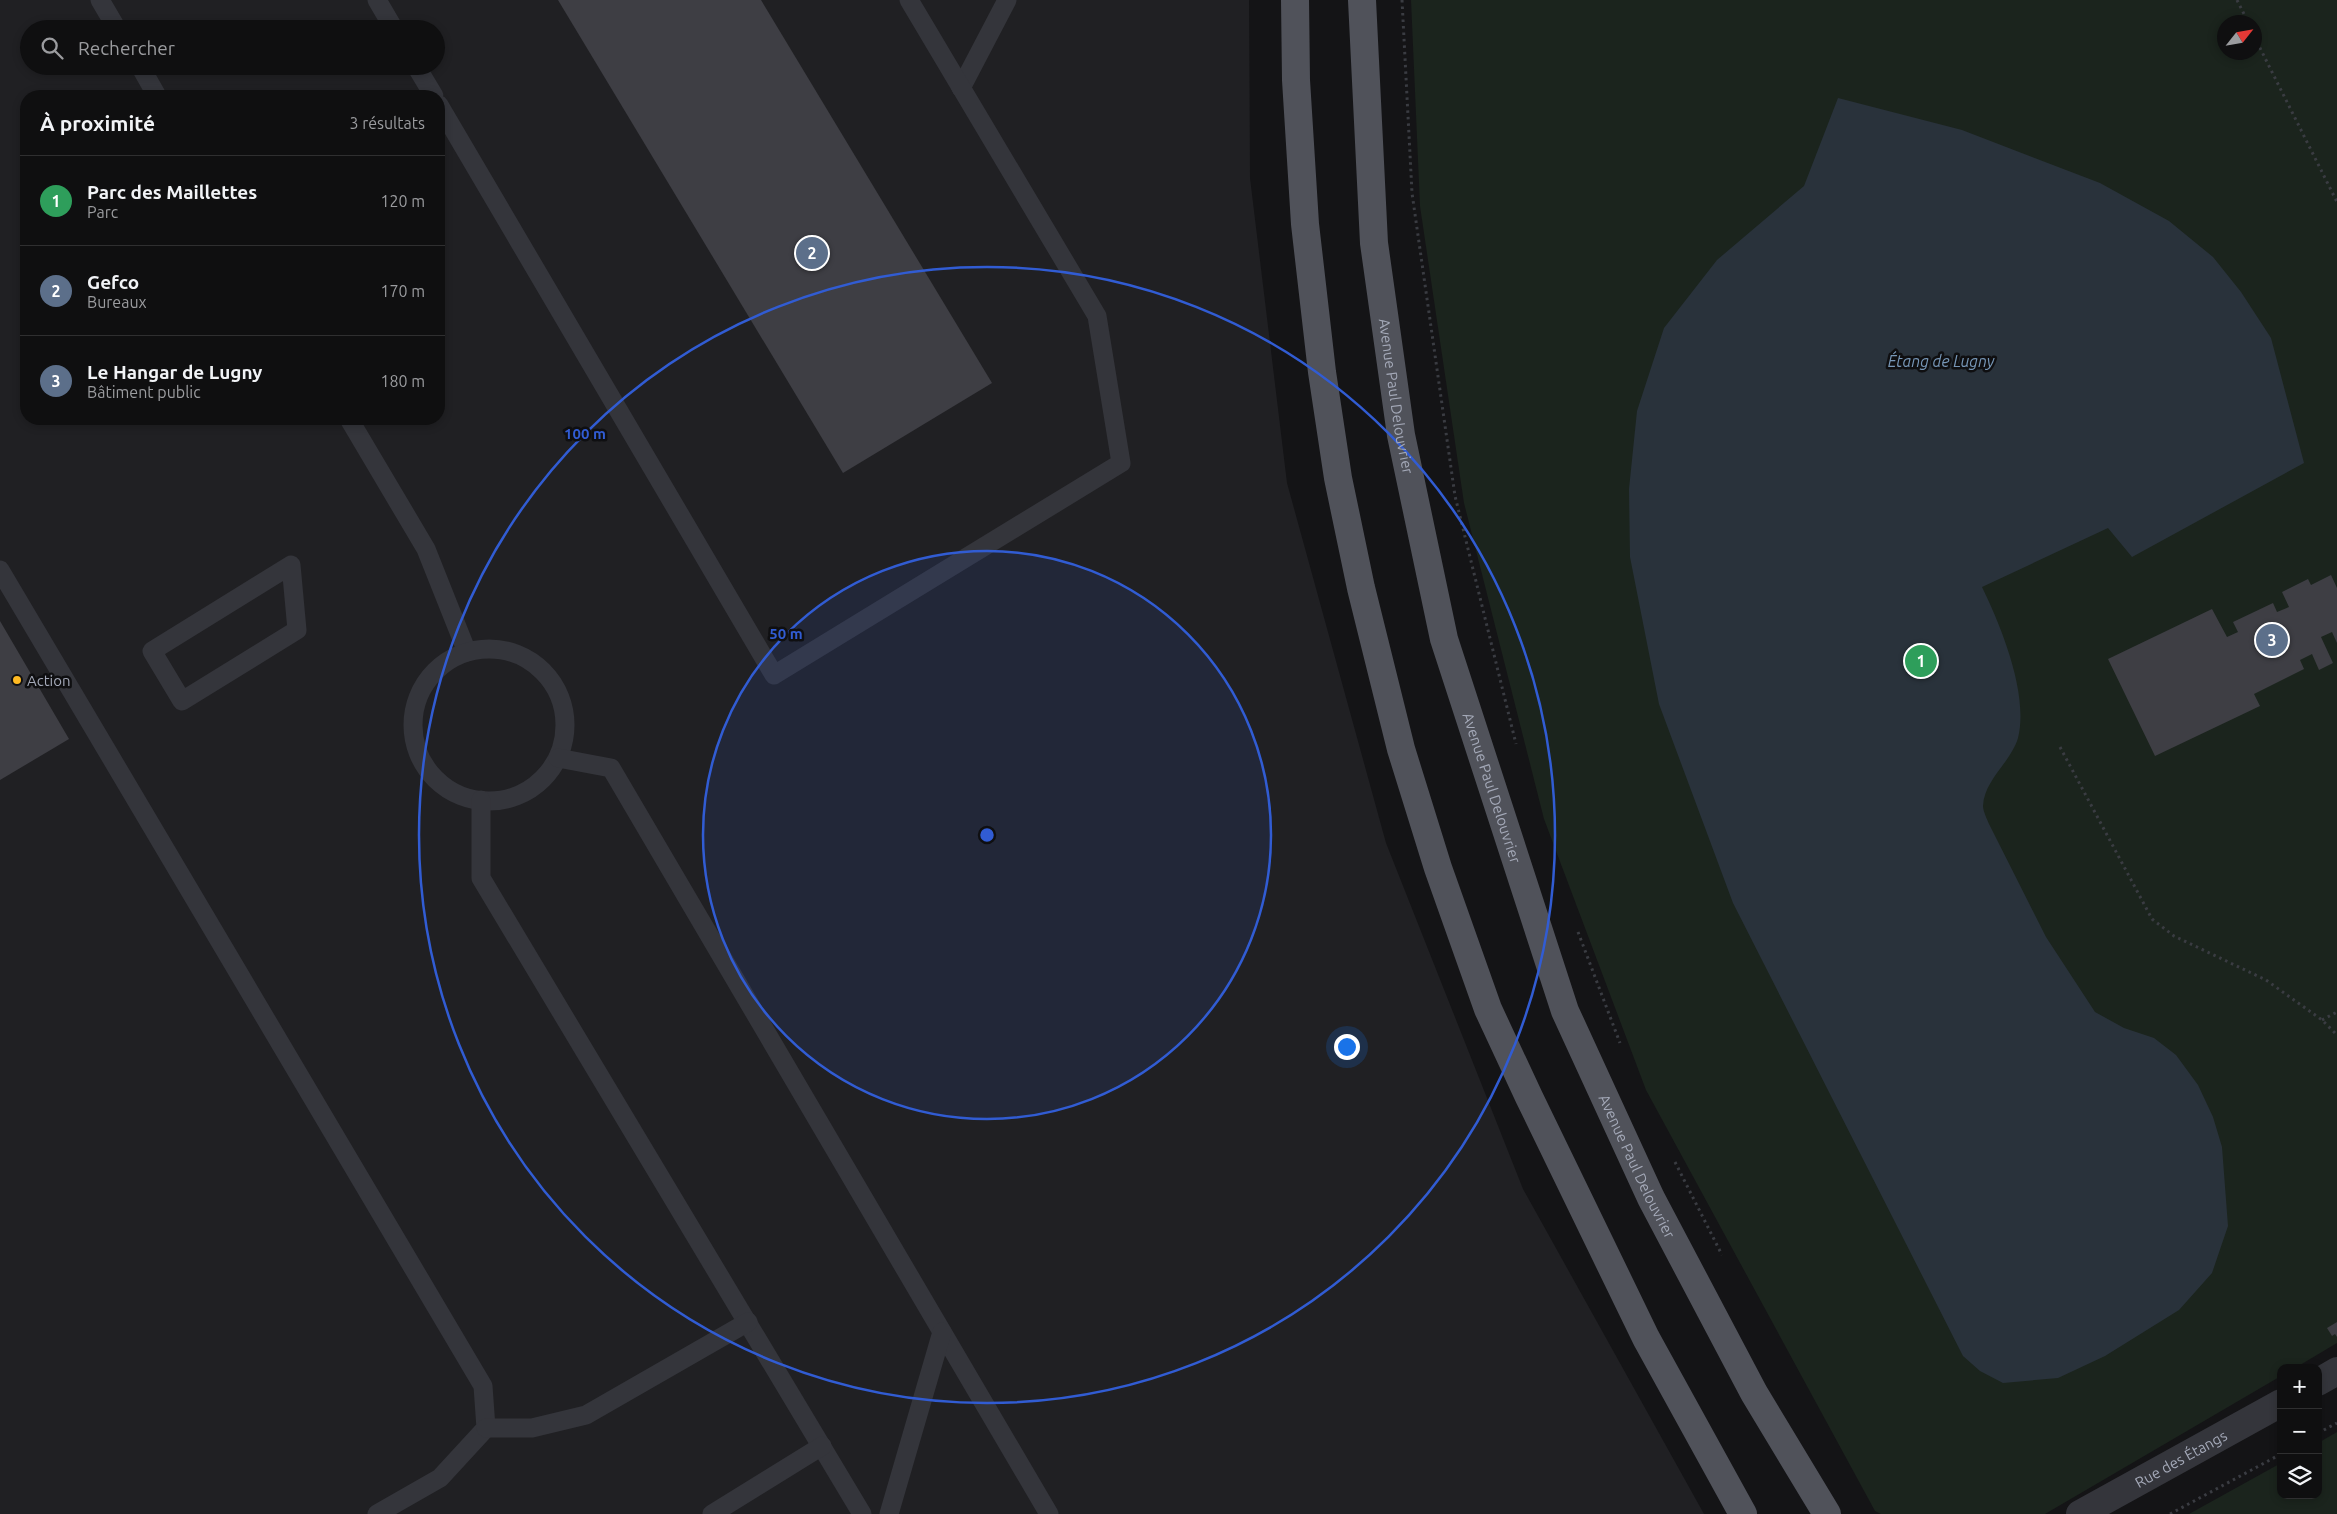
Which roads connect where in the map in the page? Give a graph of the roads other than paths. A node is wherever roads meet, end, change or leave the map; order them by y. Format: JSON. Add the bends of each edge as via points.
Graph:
{"nodes":[{"id":1,"x":100,"y":0,"type":"edge"},
{"id":2,"x":377,"y":0,"type":"edge"},
{"id":3,"x":908,"y":0,"type":"edge"},
{"id":4,"x":1007,"y":0,"type":"edge"},
{"id":5,"x":1295,"y":0,"type":"edge"},
{"id":6,"x":1362,"y":0,"type":"edge"},
{"id":7,"x":112,"y":20,"type":"edge"},
{"id":8,"x":389,"y":20,"type":"edge"},
{"id":9,"x":145,"y":75,"type":"edge"},
{"id":10,"x":421,"y":75,"type":"edge"},
{"id":11,"x":961,"y":88,"type":"junction"},
{"id":12,"x":154,"y":90,"type":"edge"},
{"id":13,"x":430,"y":90,"type":"edge"},
{"id":14,"x":445,"y":115,"type":"edge"},
{"id":15,"x":353,"y":425,"type":"edge"},
{"id":16,"x":291,"y":566,"type":"joint"},
{"id":17,"x":0,"y":570,"type":"edge"},
{"id":18,"x":467,"y":652,"type":"junction"},
{"id":19,"x":558,"y":758,"type":"junction"},
{"id":20,"x":481,"y":800,"type":"junction"},
{"id":21,"x":748,"y":1322,"type":"junction"},
{"id":22,"x":942,"y":1332,"type":"junction"},
{"id":23,"x":2337,"y":1371,"type":"edge"},
{"id":24,"x":2322,"y":1380,"type":"edge"},
{"id":25,"x":2277,"y":1405,"type":"edge"},
{"id":26,"x":486,"y":1428,"type":"junction"},
{"id":27,"x":822,"y":1446,"type":"junction"},
{"id":28,"x":377,"y":1514,"type":"edge"},
{"id":29,"x":712,"y":1514,"type":"edge"},
{"id":30,"x":862,"y":1514,"type":"edge"},
{"id":31,"x":889,"y":1514,"type":"edge"},
{"id":32,"x":1049,"y":1514,"type":"edge"},
{"id":33,"x":1743,"y":1514,"type":"edge"},
{"id":34,"x":1827,"y":1514,"type":"edge"},
{"id":35,"x":2080,"y":1514,"type":"edge"}],
"edges":[{"from":1,"to":7,"type":"lane"},
{"from":2,"to":8,"type":"lane"},
{"from":3,"to":11,"type":"lane"},
{"from":4,"to":11,"type":"lane"},
{"from":5,"to":33,"type":"main road","via":[[1296,80],[1305,224],[1322,372],[1338,478],[1361,588],[1401,749],[1438,868],[1488,1009],[1646,1338]]},
{"from":6,"to":34,"type":"main road","name":"Avenue Paul Delouvrier","via":[[1374,243],[1401,435],[1444,639],[1565,1011],[1651,1198],[1754,1392]]},
{"from":9,"to":12,"type":"lane"},
{"from":10,"to":13,"type":"lane"},
{"from":11,"to":14,"type":"lane","via":[[1097,316],[1121,462],[774,675]]},
{"from":15,"to":18,"type":"lane","via":[[426,550]]},
{"from":16,"to":16,"type":"lane","via":[[297,630],[182,701],[152,651]]},
{"from":17,"to":26,"type":"lane","via":[[484,1386]]},
{"from":18,"to":19,"type":"lane","via":[[479,648],[502,649],[525,657],[543,671],[557,690],[564,712],[565,735]]},
{"from":18,"to":20,"type":"lane","via":[[433,672],[419,694],[413,720],[416,746],[427,769],[446,788],[470,799]]},
{"from":19,"to":20,"type":"lane","via":[[543,779],[522,794],[496,801]]},
{"from":19,"to":22,"type":"lane","via":[[611,768]]},
{"from":20,"to":21,"type":"lane","via":[[482,878]]},
{"from":21,"to":26,"type":"lane","via":[[586,1415],[532,1428]]},
{"from":21,"to":27,"type":"lane"},
{"from":22,"to":31,"type":"lane"},
{"from":22,"to":32,"type":"lane"},
{"from":23,"to":24,"type":"street"},
{"from":25,"to":35,"type":"street","name":"Rue des Étangs"},
{"from":26,"to":28,"type":"lane","via":[[440,1478]]},
{"from":27,"to":29,"type":"lane"},
{"from":27,"to":30,"type":"lane"}]}
